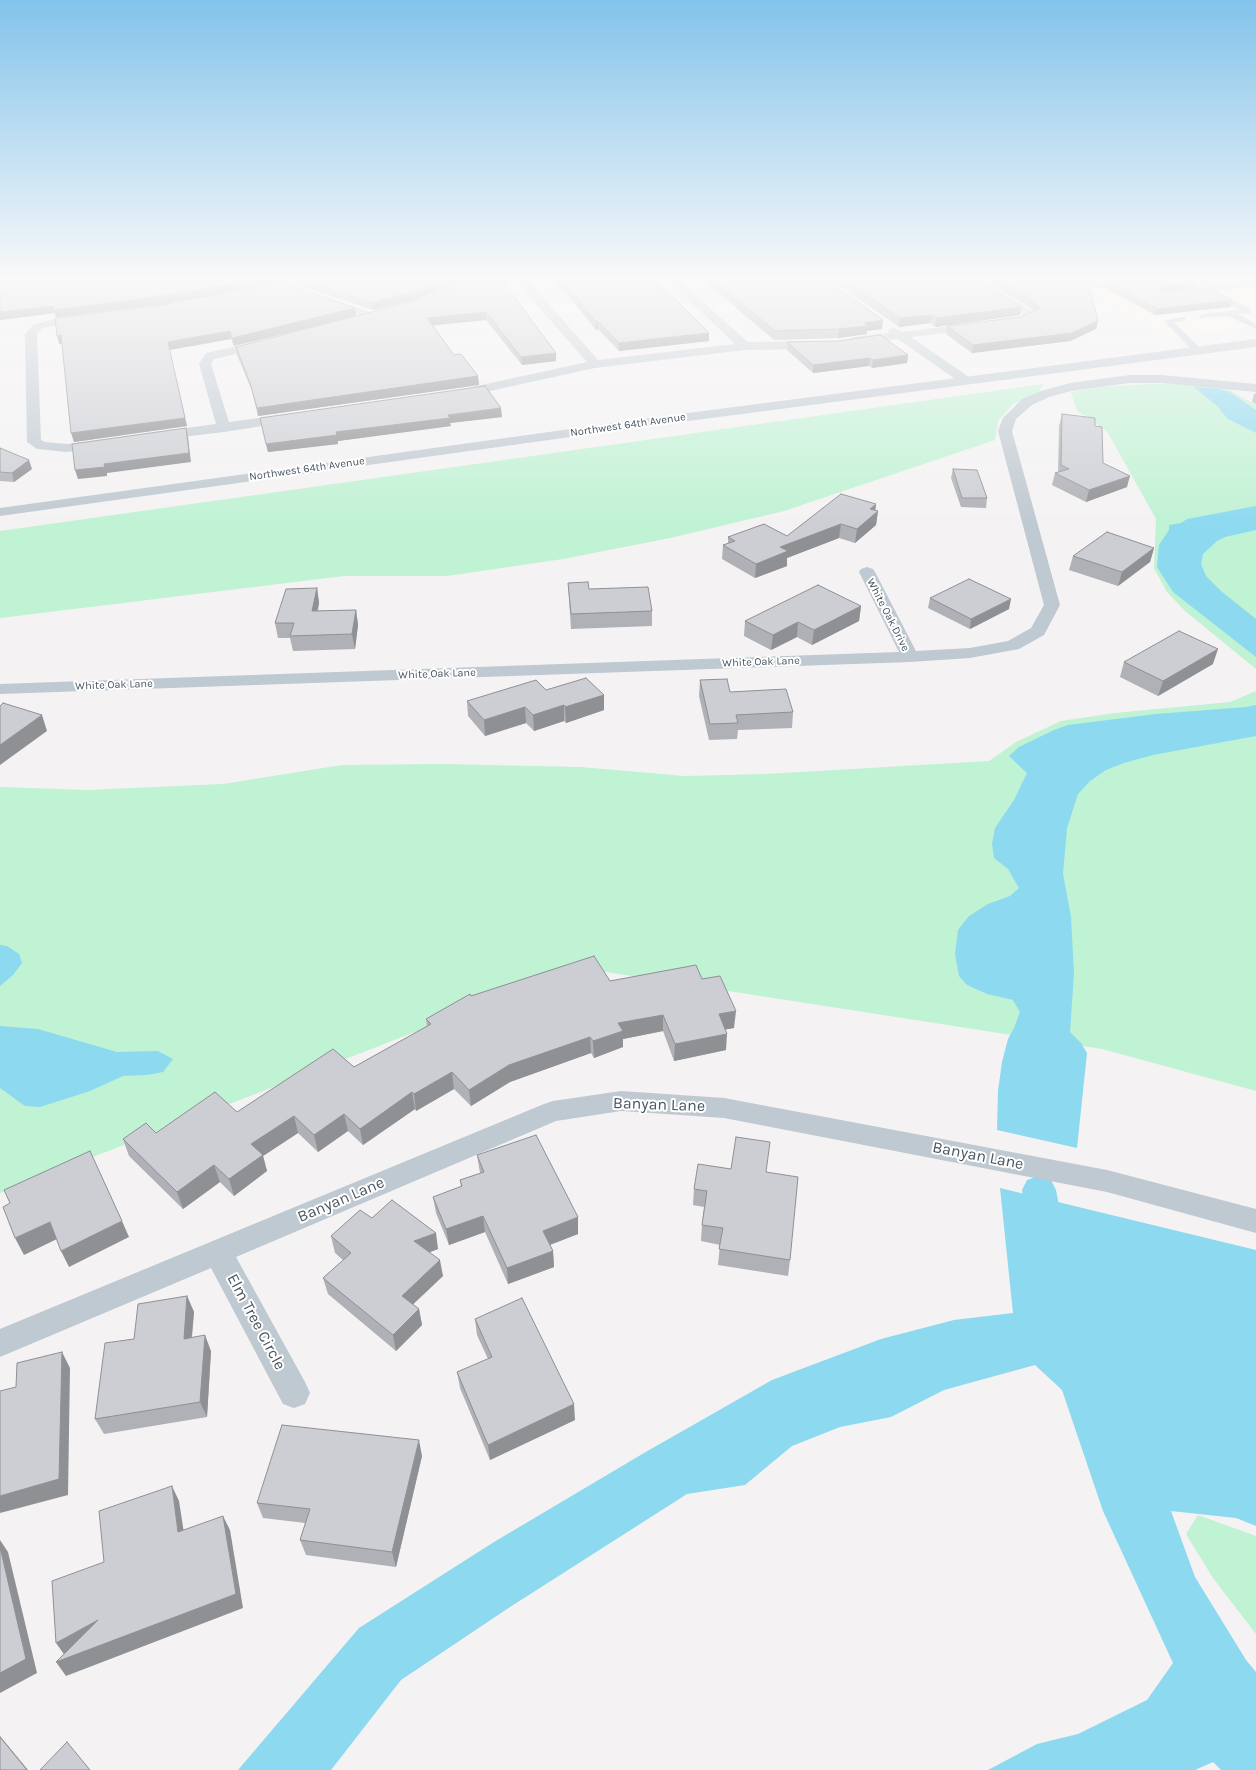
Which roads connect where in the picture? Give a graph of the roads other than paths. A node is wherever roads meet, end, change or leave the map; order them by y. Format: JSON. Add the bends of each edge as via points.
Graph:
{"nodes":[{"id":1,"x":32,"y":361,"type":"edge"},
{"id":2,"x":207,"y":361,"type":"edge"},
{"id":3,"x":592,"y":361,"type":"edge"},
{"id":4,"x":623,"y":361,"type":"edge"},
{"id":5,"x":935,"y":361,"type":"edge"},
{"id":6,"x":1083,"y":361,"type":"edge"},
{"id":7,"x":595,"y":364,"type":"junction"},
{"id":8,"x":959,"y":377,"type":"junction"},
{"id":9,"x":1256,"y":388,"type":"edge"},
{"id":10,"x":446,"y":396,"type":"edge"},
{"id":11,"x":302,"y":416,"type":"edge"},
{"id":12,"x":224,"y":428,"type":"junction"},
{"id":13,"x":145,"y":438,"type":"edge"},
{"id":14,"x":114,"y":442,"type":"edge"},
{"id":15,"x":0,"y":501,"type":"edge"},
{"id":16,"x":0,"y":512,"type":"edge"},
{"id":17,"x":867,"y":572,"type":"dead end"},
{"id":18,"x":910,"y":657,"type":"junction"},
{"id":19,"x":0,"y":689,"type":"edge"},
{"id":20,"x":1256,"y":1221,"type":"edge"},
{"id":21,"x":218,"y":1252,"type":"junction"},
{"id":22,"x":0,"y":1343,"type":"edge"},
{"id":23,"x":294,"y":1393,"type":"dead end"}],
"edges":[{"from":1,"to":14,"type":"street","via":[[34,442],[42,446],[67,448]]},
{"from":2,"to":12,"type":"street","via":[[205,364]]},
{"from":3,"to":7,"type":"street"},
{"from":4,"to":7,"type":"street"},
{"from":5,"to":8,"type":"street"},
{"from":6,"to":8,"type":"street","name":"Northwest 64th Avenue"},
{"from":7,"to":10,"type":"street"},
{"from":8,"to":15,"type":"street","name":"Northwest 64th Avenue"},
{"from":8,"to":16,"type":"street","name":"Northwest 64th Avenue"},
{"from":9,"to":18,"type":"street","name":"White Oak Lane","via":[[1162,379],[1130,379],[1070,387],[1027,402],[1010,418],[1005,430],[1052,605],[1038,631],[1013,645],[970,653]]},
{"from":11,"to":12,"type":"street"},
{"from":12,"to":13,"type":"street"},
{"from":17,"to":18,"type":"street","name":"White Oak Drive"},
{"from":18,"to":19,"type":"street","name":"White Oak Lane"},
{"from":20,"to":21,"type":"street","name":"Banyan Lane","via":[[1107,1181],[747,1112],[621,1101],[553,1111]]},
{"from":21,"to":22,"type":"street","name":"Banyan Lane"},
{"from":21,"to":23,"type":"street","name":"Elm Tree Circle"}]}
